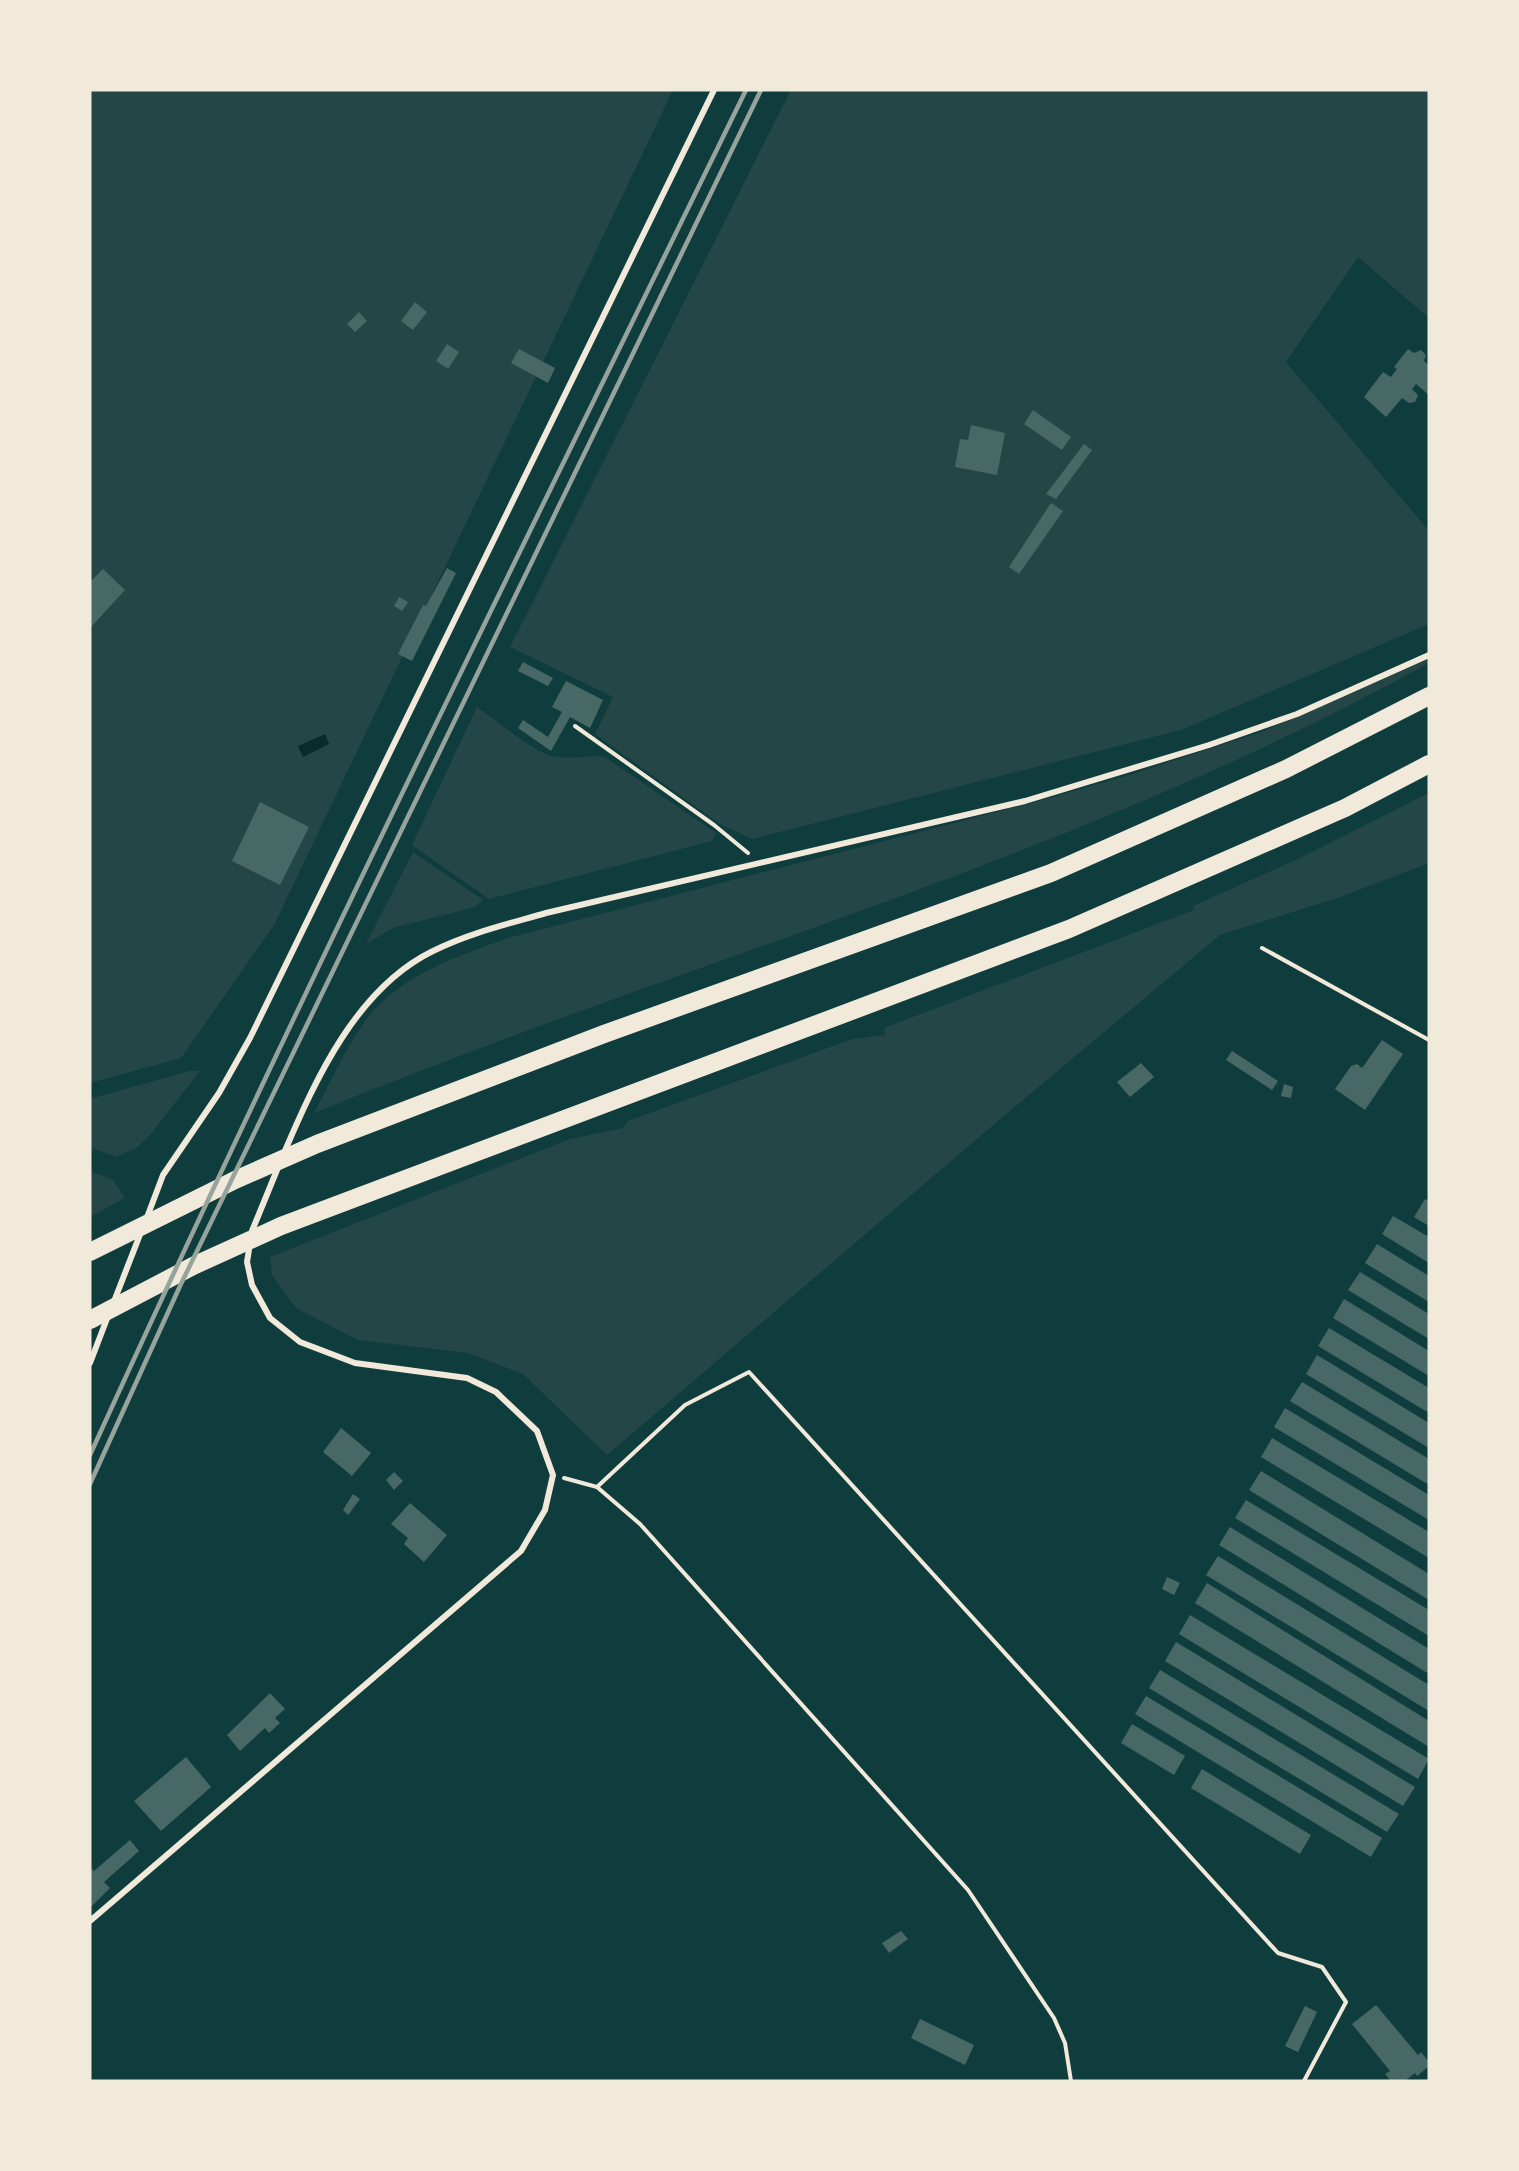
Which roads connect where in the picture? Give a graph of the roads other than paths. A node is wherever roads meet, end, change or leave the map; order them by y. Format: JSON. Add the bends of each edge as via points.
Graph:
{"nodes":[{"id":1,"x":714,"y":90,"type":"edge"},
{"id":2,"x":1429,"y":655,"type":"edge"},
{"id":3,"x":1429,"y":696,"type":"edge"},
{"id":4,"x":1429,"y":764,"type":"edge"},
{"id":5,"x":90,"y":1252,"type":"edge"},
{"id":6,"x":90,"y":1320,"type":"edge"},
{"id":7,"x":90,"y":1363,"type":"edge"},
{"id":8,"x":90,"y":1921,"type":"edge"}],
"edges":[{"from":1,"to":7,"type":"street","via":[[250,1038],[219,1093],[163,1175]]},
{"from":2,"to":8,"type":"street","via":[[1297,714],[1209,745],[1025,801],[468,935],[431,952],[394,976],[360,1009],[303,1109],[252,1231],[247,1262],[252,1285],[270,1318],[300,1342],[354,1364],[467,1378],[496,1392],[537,1431],[553,1475],[545,1510],[521,1551]]},
{"from":3,"to":5,"type":"highway","via":[[1286,769],[1051,873],[604,1034],[317,1144]]},
{"from":4,"to":6,"type":"highway","via":[[1346,808],[1069,929],[281,1226]]}]}
